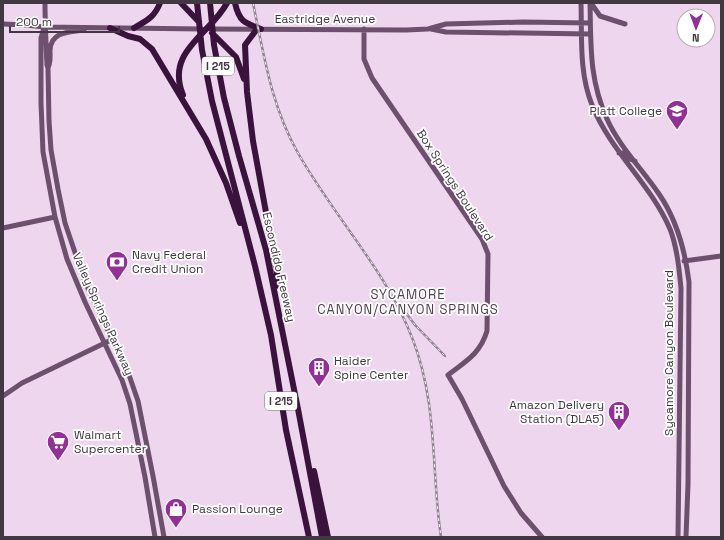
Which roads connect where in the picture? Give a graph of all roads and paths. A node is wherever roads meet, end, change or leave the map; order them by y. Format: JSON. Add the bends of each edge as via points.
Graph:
{"nodes":[{"id":1,"x":45,"y":3,"type":"edge"},
{"id":2,"x":160,"y":3,"type":"edge"},
{"id":3,"x":181,"y":3,"type":"edge"},
{"id":4,"x":197,"y":3,"type":"edge"},
{"id":5,"x":210,"y":3,"type":"edge"},
{"id":6,"x":227,"y":3,"type":"edge"},
{"id":7,"x":235,"y":3,"type":"edge"},
{"id":8,"x":581,"y":3,"type":"edge"},
{"id":9,"x":591,"y":3,"type":"edge"},
{"id":10,"x":582,"y":23,"type":"junction"},
{"id":11,"x":3,"y":24,"type":"edge"},
{"id":12,"x":590,"y":24,"type":"junction"},
{"id":13,"x":625,"y":24,"type":"dead end"},
{"id":14,"x":44,"y":27,"type":"junction"},
{"id":15,"x":249,"y":27,"type":"junction"},
{"id":16,"x":99,"y":28,"type":"junction"},
{"id":17,"x":110,"y":28,"type":"junction"},
{"id":18,"x":134,"y":28,"type":"junction"},
{"id":19,"x":207,"y":28,"type":"junction"},
{"id":20,"x":259,"y":29,"type":"junction"},
{"id":21,"x":364,"y":29,"type":"junction"},
{"id":22,"x":428,"y":29,"type":"junction"},
{"id":23,"x":582,"y":33,"type":"junction"},
{"id":24,"x":590,"y":34,"type":"junction"},
{"id":25,"x":48,"y":68,"type":"junction"},
{"id":26,"x":247,"y":92,"type":"junction"},
{"id":27,"x":189,"y":110,"type":"junction"},
{"id":28,"x":619,"y":153,"type":"junction"},
{"id":29,"x":636,"y":162,"type":"junction"},
{"id":30,"x":54,"y":217,"type":"junction"},
{"id":31,"x":3,"y":228,"type":"edge"},
{"id":32,"x":721,"y":256,"type":"edge"},
{"id":33,"x":686,"y":261,"type":"junction"},
{"id":34,"x":679,"y":262,"type":"junction"},
{"id":35,"x":255,"y":266,"type":"junction"},
{"id":36,"x":275,"y":292,"type":"junction"},
{"id":37,"x":111,"y":340,"type":"junction"},
{"id":38,"x":104,"y":344,"type":"junction"},
{"id":39,"x":3,"y":396,"type":"edge"},
{"id":40,"x":156,"y":537,"type":"edge"},
{"id":41,"x":164,"y":537,"type":"edge"},
{"id":42,"x":309,"y":537,"type":"edge"},
{"id":43,"x":323,"y":537,"type":"edge"},
{"id":44,"x":542,"y":537,"type":"edge"},
{"id":45,"x":678,"y":537,"type":"edge"},
{"id":46,"x":686,"y":537,"type":"edge"}],
"edges":[{"from":1,"to":14,"type":"main road"},
{"from":2,"to":18,"type":"highway","via":[[154,15]]},
{"from":3,"to":19,"type":"highway"},
{"from":4,"to":35,"type":"highway","name":"Escondido Freeway","number":"I 215","via":[[202,50],[212,101]]},
{"from":5,"to":36,"type":"highway","name":"Escondido Freeway","number":"I 215","via":[[214,45],[224,98]]},
{"from":6,"to":19,"type":"highway"},
{"from":7,"to":15,"type":"highway","via":[[240,18]]},
{"from":8,"to":10,"type":"main road","name":"Sycamore Canyon Boulevard"},
{"from":9,"to":12,"type":"main road","name":"Sycamore Canyon Boulevard"},
{"from":9,"to":13,"type":"main road","via":[[600,16]]},
{"from":10,"to":12,"type":"main road","name":"Eastridge Avenue"},
{"from":10,"to":22,"type":"main road","name":"Eastridge Avenue","via":[[446,24]]},
{"from":10,"to":23,"type":"main road","name":"Sycamore Canyon Boulevard"},
{"from":11,"to":14,"type":"main road"},
{"from":12,"to":24,"type":"main road","name":"Sycamore Canyon Boulevard"},
{"from":14,"to":16,"type":"main road"},
{"from":14,"to":25,"type":"main road","name":"Valley Springs Parkway"},
{"from":14,"to":30,"type":"main road","name":"Valley Springs Parkway","via":[[41,38],[41,122]]},
{"from":15,"to":19,"type":"main road"},
{"from":15,"to":20,"type":"highway"},
{"from":16,"to":17,"type":"main road"},
{"from":16,"to":25,"type":"main road","via":[[60,34],[54,38],[50,46]]},
{"from":17,"to":18,"type":"main road"},
{"from":17,"to":27,"type":"highway","via":[[148,44]]},
{"from":18,"to":19,"type":"main road"},
{"from":19,"to":26,"type":"highway","via":[[236,57]]},
{"from":19,"to":27,"type":"highway","via":[[185,52],[180,70],[180,89]]},
{"from":20,"to":21,"type":"main road","name":"Eastridge Avenue"},
{"from":20,"to":26,"type":"highway","via":[[245,45]]},
{"from":21,"to":22,"type":"main road","name":"Eastridge Avenue"},
{"from":21,"to":44,"type":"main road","name":"Box Springs Boulevard","via":[[364,59],[372,78],[482,239],[488,254],[487,331],[475,354],[448,375],[504,486],[521,513]]},
{"from":22,"to":23,"type":"main road","name":"Eastridge Avenue","via":[[446,32]]},
{"from":23,"to":24,"type":"main road","name":"Eastridge Avenue"},
{"from":23,"to":28,"type":"main road","name":"Sycamore Canyon Boulevard","via":[[587,89],[601,123]]},
{"from":24,"to":29,"type":"main road","name":"Sycamore Canyon Boulevard","via":[[592,69],[599,99],[618,138]]},
{"from":25,"to":37,"type":"main road","name":"Valley Springs Parkway","via":[[51,150],[65,223],[85,282]]},
{"from":26,"to":36,"type":"highway","via":[[253,141],[277,273]]},
{"from":27,"to":35,"type":"highway","via":[[206,139],[226,183]]},
{"from":28,"to":29,"type":"main road","via":[[624,153],[627,158]]},
{"from":28,"to":34,"type":"main road","name":"Sycamore Canyon Boulevard","via":[[659,207],[670,230]]},
{"from":29,"to":33,"type":"main road","name":"Sycamore Canyon Boulevard","via":[[669,210]]},
{"from":30,"to":31,"type":"main road"},
{"from":30,"to":38,"type":"main road","name":"Valley Springs Parkway","via":[[75,279]]},
{"from":32,"to":33,"type":"main road"},
{"from":33,"to":34,"type":"main road"},
{"from":33,"to":46,"type":"main road","name":"Sycamore Canyon Boulevard"},
{"from":34,"to":45,"type":"main road","name":"Sycamore Canyon Boulevard","via":[[681,288]]},
{"from":35,"to":42,"type":"highway","name":"Escondido Freeway","number":"I 215","via":[[271,334],[286,430]]},
{"from":36,"to":43,"type":"highway","name":"Escondido Freeway","number":"I 215"},
{"from":37,"to":38,"type":"main road"},
{"from":37,"to":41,"type":"main road","name":"Valley Springs Parkway","via":[[138,401]]},
{"from":38,"to":39,"type":"main road","via":[[22,383]]},
{"from":38,"to":40,"type":"main road","name":"Valley Springs Parkway","via":[[122,380],[130,404]]}]}
